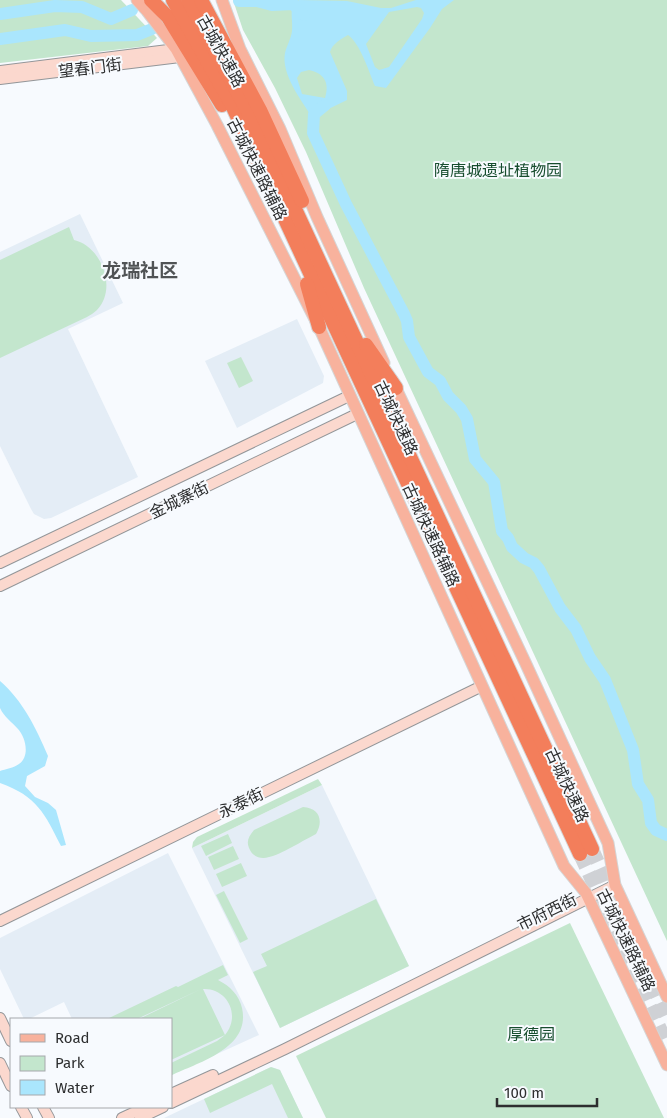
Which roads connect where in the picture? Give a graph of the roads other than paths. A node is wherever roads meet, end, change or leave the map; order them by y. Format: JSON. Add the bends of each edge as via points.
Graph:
{"nodes":[{"id":1,"x":137,"y":0,"type":"edge"},
{"id":2,"x":153,"y":0,"type":"edge"},
{"id":3,"x":173,"y":0,"type":"edge"},
{"id":4,"x":188,"y":0,"type":"edge"},
{"id":5,"x":201,"y":0,"type":"edge"},
{"id":6,"x":213,"y":0,"type":"edge"},
{"id":7,"x":222,"y":0,"type":"edge"},
{"id":8,"x":178,"y":53,"type":"junction"},
{"id":9,"x":231,"y":54,"type":"junction"},
{"id":10,"x":0,"y":71,"type":"edge"},
{"id":11,"x":0,"y":79,"type":"edge"},
{"id":12,"x":256,"y":160,"type":"junction"},
{"id":13,"x":297,"y":247,"type":"junction"},
{"id":14,"x":343,"y":311,"type":"junction"},
{"id":15,"x":319,"y":327,"type":"junction"},
{"id":16,"x":396,"y":388,"type":"junction"},
{"id":17,"x":349,"y":396,"type":"junction"},
{"id":18,"x":357,"y":414,"type":"junction"},
{"id":19,"x":0,"y":563,"type":"edge"},
{"id":20,"x":0,"y":586,"type":"edge"},
{"id":21,"x":481,"y":684,"type":"junction"},
{"id":22,"x":615,"y":885,"type":"junction"},
{"id":23,"x":587,"y":895,"type":"junction"},
{"id":24,"x":0,"y":915,"type":"edge"},
{"id":25,"x":0,"y":921,"type":"edge"},
{"id":26,"x":667,"y":997,"type":"edge"},
{"id":27,"x":0,"y":1018,"type":"edge"},
{"id":28,"x":10,"y":1040,"type":"edge"},
{"id":29,"x":0,"y":1063,"type":"edge"},
{"id":30,"x":667,"y":1065,"type":"edge"},
{"id":31,"x":10,"y":1084,"type":"edge"},
{"id":32,"x":172,"y":1094,"type":"edge"},
{"id":33,"x":172,"y":1103,"type":"edge"},
{"id":34,"x":144,"y":1108,"type":"edge"},
{"id":35,"x":161,"y":1108,"type":"edge"},
{"id":36,"x":122,"y":1118,"type":"edge"},
{"id":37,"x":140,"y":1118,"type":"edge"}],
"edges":[{"from":1,"to":8,"type":"main road","name":"古城快速路辅路"},
{"from":2,"to":12,"type":"highway","via":[[168,17]]},
{"from":3,"to":12,"type":"highway","name":"古城快速路","via":[[232,105]]},
{"from":4,"to":14,"type":"highway","name":"古城快速路","via":[[263,140]]},
{"from":5,"to":9,"type":"highway"},
{"from":6,"to":9,"type":"highway"},
{"from":7,"to":16,"type":"main road","name":"古城快速路辅路","via":[[240,49],[280,129]]},
{"from":8,"to":10,"type":"main road","name":"望春门街"},
{"from":8,"to":11,"type":"main road","name":"望春门街"},
{"from":8,"to":15,"type":"main road","name":"古城快速路辅路"},
{"from":9,"to":14,"type":"highway","via":[[290,174],[316,234]]},
{"from":12,"to":13,"type":"highway","name":"古城快速路"},
{"from":13,"to":14,"type":"highway","name":"古城快速路","via":[[586,851]]},
{"from":13,"to":15,"type":"highway"},
{"from":14,"to":16,"type":"highway"},
{"from":15,"to":17,"type":"main road","name":"古城快速路辅路"},
{"from":16,"to":22,"type":"main road","name":"古城快速路辅路","via":[[608,843]]},
{"from":17,"to":18,"type":"main road","name":"古城快速路辅路"},
{"from":17,"to":19,"type":"main road","name":"金城寨街"},
{"from":18,"to":20,"type":"main road","name":"金城寨街"},
{"from":18,"to":21,"type":"main road","name":"古城快速路辅路"},
{"from":21,"to":23,"type":"main road","name":"古城快速路辅路","via":[[564,866]]},
{"from":21,"to":24,"type":"main road","name":"永泰街"},
{"from":21,"to":25,"type":"main road","name":"永泰街"},
{"from":22,"to":23,"type":"main road","name":"市府西街"},
{"from":22,"to":26,"type":"main road","name":"古城快速路辅路"},
{"from":23,"to":30,"type":"main road","name":"古城快速路辅路"},
{"from":23,"to":32,"type":"main road","name":"市府西街"},
{"from":23,"to":33,"type":"main road","name":"市府西街","via":[[294,1045]]},
{"from":27,"to":28,"type":"main road"},
{"from":29,"to":31,"type":"main road"},
{"from":34,"to":36,"type":"main road"},
{"from":35,"to":37,"type":"main road"}]}
